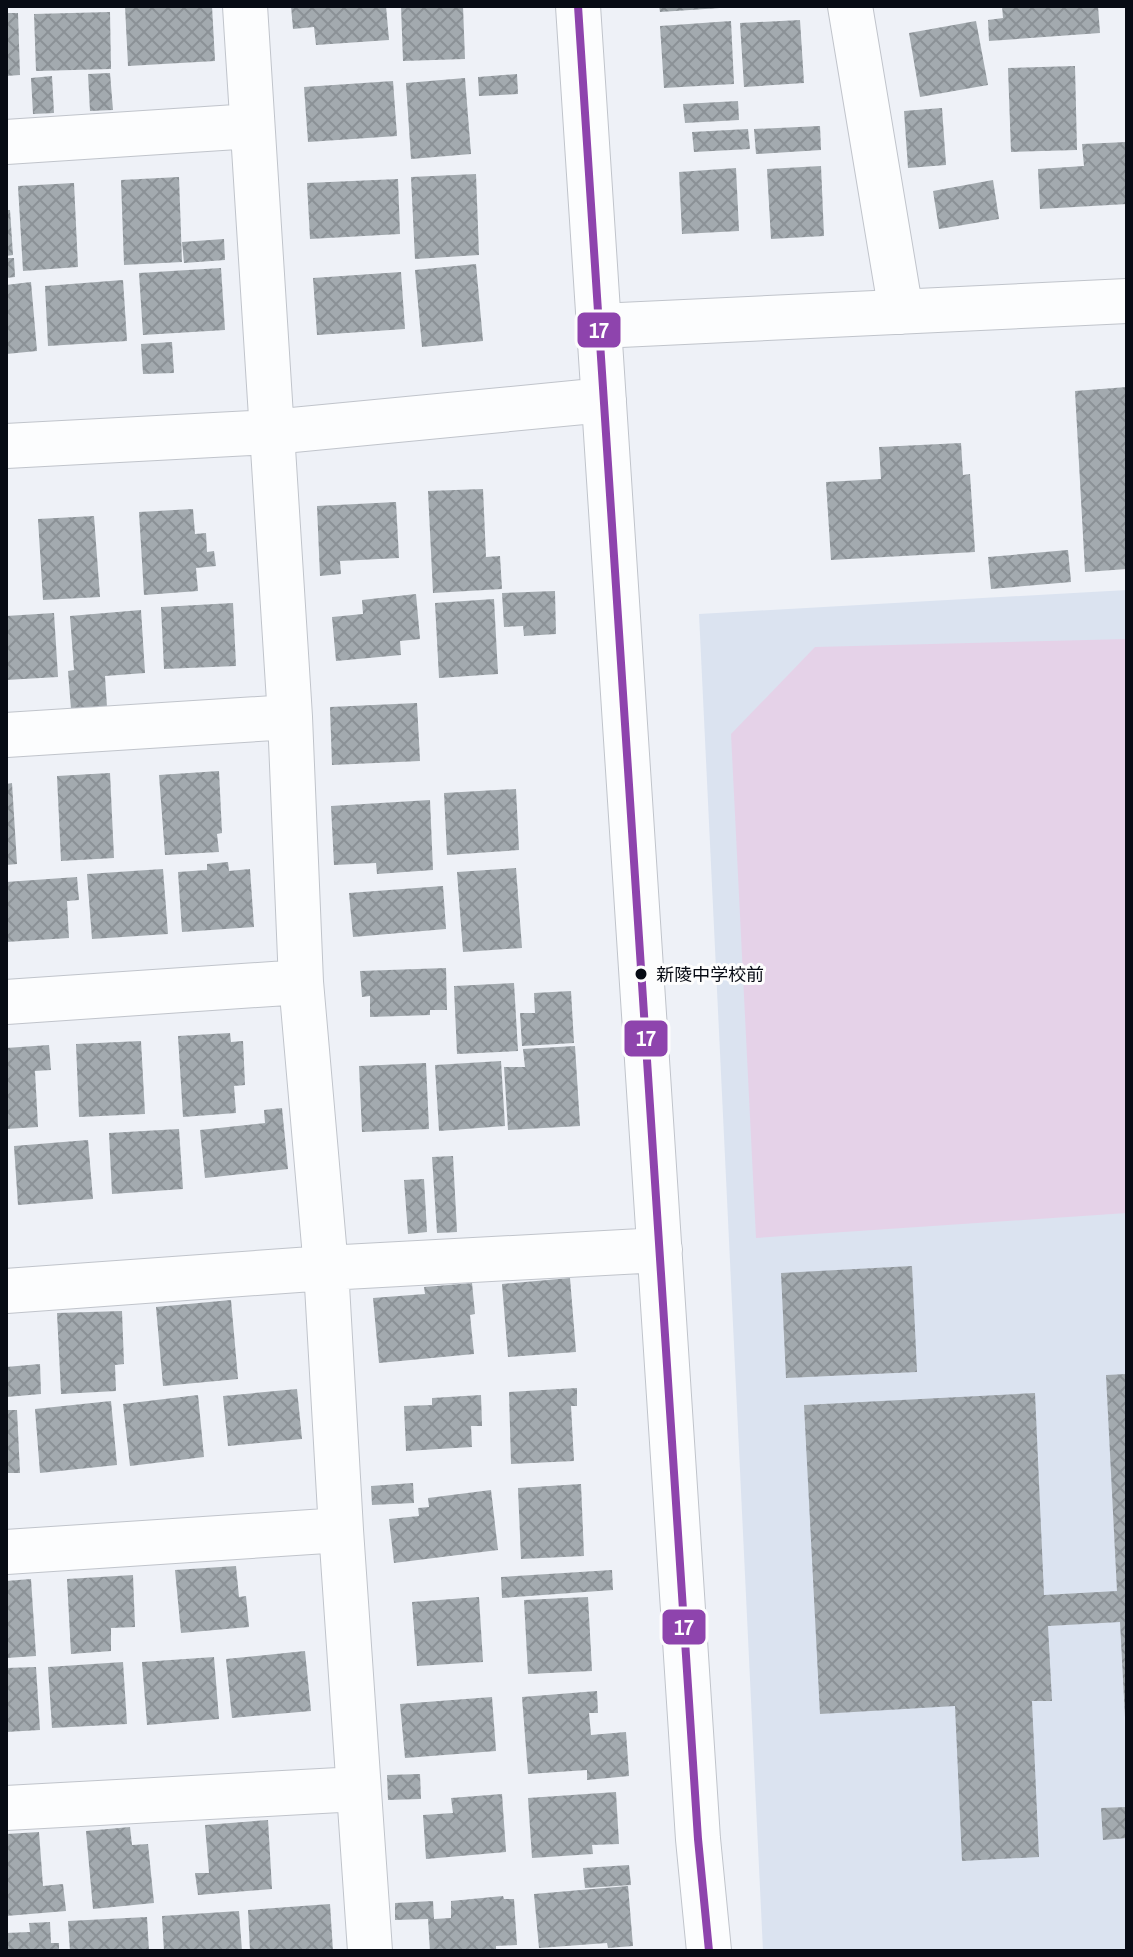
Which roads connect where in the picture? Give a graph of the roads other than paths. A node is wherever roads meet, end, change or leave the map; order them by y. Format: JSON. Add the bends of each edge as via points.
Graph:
{"nodes":[{"id":1,"x":245,"y":6,"type":"edge"},
{"id":2,"x":578,"y":6,"type":"edge"},
{"id":3,"x":850,"y":6,"type":"edge"},
{"id":4,"x":252,"y":126,"type":"junction"},
{"id":5,"x":6,"y":142,"type":"edge"},
{"id":6,"x":1127,"y":301,"type":"edge"},
{"id":7,"x":901,"y":312,"type":"junction"},
{"id":8,"x":599,"y":326,"type":"junction"},
{"id":9,"x":604,"y":400,"type":"junction"},
{"id":10,"x":272,"y":432,"type":"junction"},
{"id":11,"x":6,"y":446,"type":"edge"},
{"id":12,"x":290,"y":717,"type":"junction"},
{"id":13,"x":6,"y":735,"type":"edge"},
{"id":14,"x":301,"y":982,"type":"junction"},
{"id":15,"x":6,"y":1002,"type":"edge"},
{"id":16,"x":660,"y":1250,"type":"junction"},
{"id":17,"x":326,"y":1268,"type":"junction"},
{"id":18,"x":6,"y":1291,"type":"edge"},
{"id":19,"x":341,"y":1530,"type":"junction"},
{"id":20,"x":6,"y":1552,"type":"edge"},
{"id":21,"x":358,"y":1789,"type":"junction"},
{"id":22,"x":6,"y":1808,"type":"edge"},
{"id":23,"x":370,"y":1951,"type":"edge"},
{"id":24,"x":709,"y":1951,"type":"edge"}],
"edges":[{"from":1,"to":4,"type":"street"},
{"from":2,"to":8,"type":"street"},
{"from":3,"to":7,"type":"street"},
{"from":4,"to":5,"type":"street"},
{"from":4,"to":10,"type":"street"},
{"from":6,"to":7,"type":"street"},
{"from":7,"to":8,"type":"street"},
{"from":8,"to":9,"type":"street"},
{"from":9,"to":10,"type":"street"},
{"from":9,"to":16,"type":"street"},
{"from":10,"to":11,"type":"street"},
{"from":10,"to":12,"type":"street"},
{"from":12,"to":13,"type":"street"},
{"from":12,"to":14,"type":"street"},
{"from":14,"to":15,"type":"street"},
{"from":14,"to":17,"type":"street"},
{"from":16,"to":17,"type":"street"},
{"from":16,"to":24,"type":"street"},
{"from":17,"to":18,"type":"street"},
{"from":17,"to":19,"type":"street"},
{"from":19,"to":20,"type":"street"},
{"from":19,"to":21,"type":"street"},
{"from":21,"to":22,"type":"street"},
{"from":21,"to":23,"type":"street"}]}
